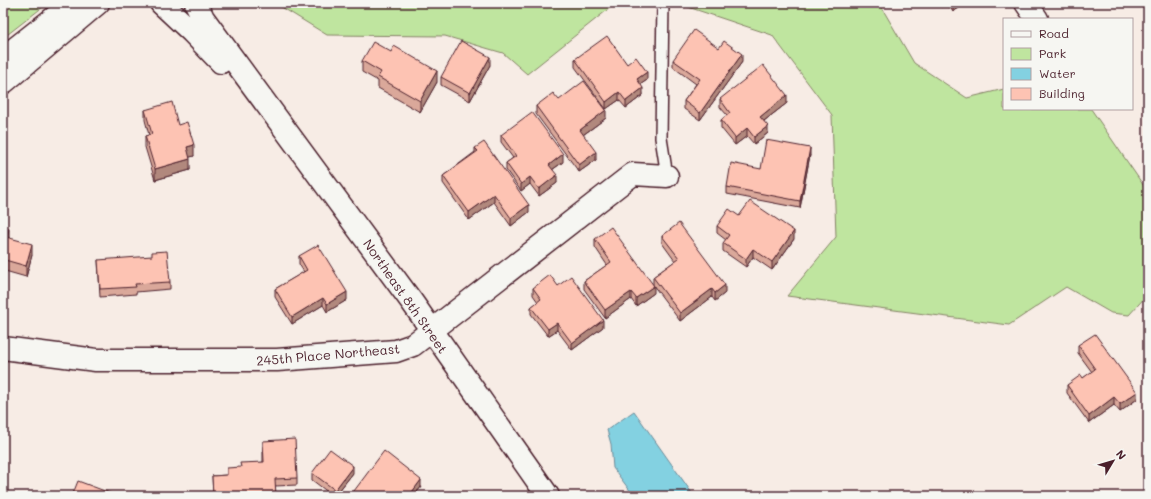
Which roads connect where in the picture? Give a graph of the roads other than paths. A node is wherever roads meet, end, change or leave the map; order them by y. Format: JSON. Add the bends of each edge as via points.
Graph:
{"nodes":[{"id":1,"x":73,"y":3,"type":"edge"},
{"id":2,"x":98,"y":3,"type":"edge"},
{"id":3,"x":162,"y":3,"type":"edge"},
{"id":4,"x":196,"y":3,"type":"edge"},
{"id":5,"x":663,"y":3,"type":"edge"},
{"id":6,"x":1026,"y":3,"type":"edge"},
{"id":7,"x":1036,"y":18,"type":"edge"},
{"id":8,"x":3,"y":58,"type":"edge"},
{"id":9,"x":3,"y":82,"type":"edge"},
{"id":10,"x":262,"y":98,"type":"junction"},
{"id":11,"x":667,"y":176,"type":"joint"},
{"id":12,"x":432,"y":331,"type":"junction"},
{"id":13,"x":3,"y":348,"type":"edge"},
{"id":14,"x":548,"y":496,"type":"edge"}],
"edges":[{"from":1,"to":8,"type":"street"},
{"from":2,"to":9,"type":"street"},
{"from":3,"to":10,"type":"street","name":"Northeast 8th Street","via":[[243,86]]},
{"from":4,"to":10,"type":"street","name":"Northeast 8th Street","via":[[203,18]]},
{"from":5,"to":11,"type":"lane","via":[[661,138]]},
{"from":6,"to":7,"type":"street"},
{"from":10,"to":12,"type":"street","name":"Northeast 8th Street"},
{"from":11,"to":12,"type":"street","name":"245th Place Northeast","via":[[633,174]]},
{"from":12,"to":13,"type":"street","name":"245th Place Northeast","via":[[413,345],[396,351],[277,360],[96,360]]},
{"from":12,"to":14,"type":"street","name":"Northeast 8th Street"}]}
